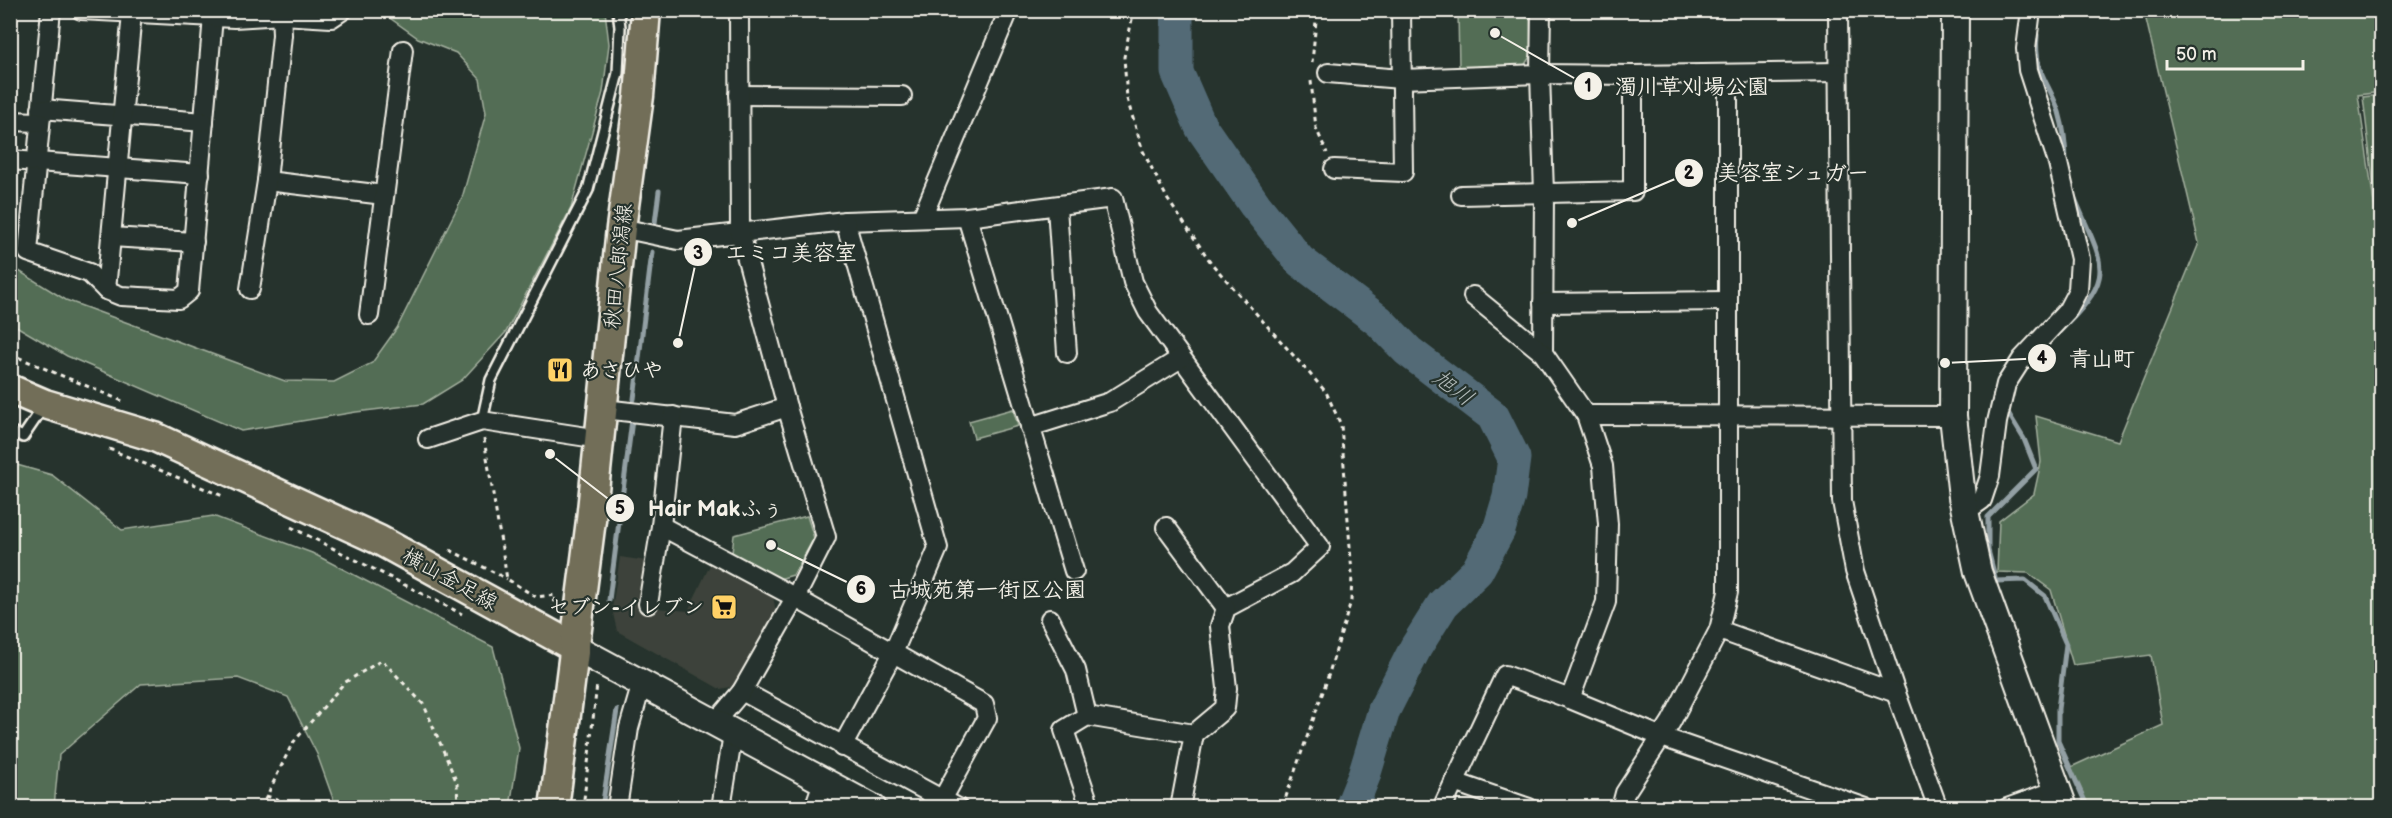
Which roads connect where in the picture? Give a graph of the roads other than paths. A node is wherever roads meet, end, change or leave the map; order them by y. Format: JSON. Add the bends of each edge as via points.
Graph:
{"nodes":[{"id":1,"x":51,"y":10,"type":"edge"},
{"id":2,"x":81,"y":10,"type":"edge"},
{"id":3,"x":343,"y":10,"type":"edge"},
{"id":4,"x":618,"y":10,"type":"edge"},
{"id":5,"x":646,"y":10,"type":"edge"},
{"id":6,"x":739,"y":10,"type":"edge"},
{"id":7,"x":1009,"y":10,"type":"edge"},
{"id":8,"x":1401,"y":10,"type":"edge"},
{"id":9,"x":1541,"y":10,"type":"edge"},
{"id":10,"x":1838,"y":10,"type":"edge"},
{"id":11,"x":1955,"y":10,"type":"edge"},
{"id":12,"x":2031,"y":10,"type":"edge"},
{"id":13,"x":132,"y":13,"type":"junction"},
{"id":14,"x":282,"y":13,"type":"edge"},
{"id":15,"x":213,"y":17,"type":"junction"},
{"id":16,"x":403,"y":50,"type":"dead end"},
{"id":17,"x":1837,"y":72,"type":"junction"},
{"id":18,"x":1317,"y":73,"type":"road end"},
{"id":19,"x":1540,"y":74,"type":"junction"},
{"id":20,"x":1633,"y":75,"type":"junction"},
{"id":21,"x":1728,"y":75,"type":"junction"},
{"id":22,"x":1401,"y":79,"type":"junction"},
{"id":23,"x":739,"y":96,"type":"junction"},
{"id":24,"x":902,"y":96,"type":"dead end"},
{"id":25,"x":40,"y":115,"type":"junction"},
{"id":26,"x":122,"y":116,"type":"junction"},
{"id":27,"x":10,"y":121,"type":"edge"},
{"id":28,"x":204,"y":122,"type":"junction"},
{"id":29,"x":10,"y":160,"type":"edge"},
{"id":30,"x":36,"y":161,"type":"junction"},
{"id":31,"x":118,"y":168,"type":"junction"},
{"id":32,"x":1334,"y":169,"type":"road end"},
{"id":33,"x":200,"y":174,"type":"junction"},
{"id":34,"x":267,"y":182,"type":"junction"},
{"id":35,"x":1544,"y":193,"type":"junction"},
{"id":36,"x":384,"y":195,"type":"junction"},
{"id":37,"x":1461,"y":195,"type":"dead end"},
{"id":38,"x":1057,"y":207,"type":"junction"},
{"id":39,"x":968,"y":217,"type":"junction"},
{"id":40,"x":922,"y":218,"type":"junction"},
{"id":41,"x":845,"y":221,"type":"junction"},
{"id":42,"x":621,"y":228,"type":"junction"},
{"id":43,"x":740,"y":233,"type":"junction"},
{"id":44,"x":111,"y":237,"type":"junction"},
{"id":45,"x":194,"y":242,"type":"junction"},
{"id":46,"x":250,"y":289,"type":"dead end"},
{"id":47,"x":106,"y":290,"type":"junction"},
{"id":48,"x":1473,"y":296,"type":"dead end"},
{"id":49,"x":1727,"y":301,"type":"junction"},
{"id":50,"x":1543,"y":303,"type":"junction"},
{"id":51,"x":369,"y":315,"type":"dead end"},
{"id":52,"x":1067,"y":352,"type":"dead end"},
{"id":53,"x":1543,"y":353,"type":"junction"},
{"id":54,"x":1181,"y":358,"type":"junction"},
{"id":55,"x":10,"y":388,"type":"edge"},
{"id":56,"x":45,"y":404,"type":"junction"},
{"id":57,"x":787,"y":407,"type":"junction"},
{"id":58,"x":604,"y":409,"type":"junction"},
{"id":59,"x":1840,"y":415,"type":"junction"},
{"id":60,"x":1586,"y":416,"type":"junction"},
{"id":61,"x":1727,"y":416,"type":"junction"},
{"id":62,"x":1953,"y":416,"type":"junction"},
{"id":63,"x":673,"y":417,"type":"junction"},
{"id":64,"x":482,"y":421,"type":"junction"},
{"id":65,"x":1029,"y":427,"type":"junction"},
{"id":66,"x":10,"y":431,"type":"edge"},
{"id":67,"x":428,"y":439,"type":"dead end"},
{"id":68,"x":600,"y":439,"type":"junction"},
{"id":69,"x":1965,"y":512,"type":"junction"},
{"id":70,"x":661,"y":526,"type":"junction"},
{"id":71,"x":1166,"y":527,"type":"dead end"},
{"id":72,"x":1074,"y":571,"type":"dead end"},
{"id":73,"x":795,"y":598,"type":"junction"},
{"id":74,"x":648,"y":604,"type":"dead end"},
{"id":75,"x":1226,"y":609,"type":"junction"},
{"id":76,"x":1050,"y":619,"type":"dead end"},
{"id":77,"x":1719,"y":630,"type":"junction"},
{"id":78,"x":574,"y":647,"type":"junction"},
{"id":79,"x":892,"y":653,"type":"junction"},
{"id":80,"x":642,"y":683,"type":"junction"},
{"id":81,"x":742,"y":691,"type":"junction"},
{"id":82,"x":1896,"y":693,"type":"junction"},
{"id":83,"x":1570,"y":699,"type":"junction"},
{"id":84,"x":1087,"y":716,"type":"junction"},
{"id":85,"x":724,"y":729,"type":"junction"},
{"id":86,"x":1194,"y":734,"type":"junction"},
{"id":87,"x":1662,"y":736,"type":"junction"},
{"id":88,"x":842,"y":747,"type":"junction"},
{"id":89,"x":823,"y":782,"type":"junction"},
{"id":90,"x":1454,"y":782,"type":"junction"},
{"id":91,"x":2060,"y":799,"type":"edge"},
{"id":92,"x":950,"y":803,"type":"edge"},
{"id":93,"x":554,"y":807,"type":"edge"},
{"id":94,"x":617,"y":807,"type":"edge"},
{"id":95,"x":721,"y":807,"type":"edge"},
{"id":96,"x":814,"y":807,"type":"edge"},
{"id":97,"x":873,"y":807,"type":"edge"},
{"id":98,"x":1090,"y":807,"type":"edge"},
{"id":99,"x":1180,"y":807,"type":"edge"},
{"id":100,"x":1442,"y":807,"type":"edge"},
{"id":101,"x":1529,"y":807,"type":"edge"},
{"id":102,"x":1622,"y":807,"type":"edge"},
{"id":103,"x":1866,"y":807,"type":"edge"},
{"id":104,"x":1938,"y":807,"type":"edge"},
{"id":105,"x":2007,"y":807,"type":"edge"}],
"edges":[{"from":1,"to":25,"type":"street"},
{"from":2,"to":13,"type":"street"},
{"from":3,"to":14,"type":"street","via":[[330,18]]},
{"from":4,"to":64,"type":"lane","via":[[618,73],[588,190],[491,380]]},
{"from":5,"to":42,"type":"main road","name":"秋田八郎潟線"},
{"from":6,"to":23,"type":"street"},
{"from":7,"to":40,"type":"street"},
{"from":8,"to":22,"type":"street"},
{"from":9,"to":19,"type":"street"},
{"from":10,"to":17,"type":"street"},
{"from":11,"to":62,"type":"street"},
{"from":12,"to":69,"type":"street","via":[[2026,49],[2028,70],[2063,184],[2080,259],[2078,290],[2067,311],[2022,359],[2006,384],[1990,476],[1982,500]]},
{"from":13,"to":15,"type":"street"},
{"from":13,"to":26,"type":"street"},
{"from":14,"to":15,"type":"street"},
{"from":14,"to":34,"type":"street"},
{"from":15,"to":28,"type":"street"},
{"from":16,"to":36,"type":"street"},
{"from":17,"to":21,"type":"street"},
{"from":17,"to":59,"type":"street"},
{"from":18,"to":22,"type":"street"},
{"from":19,"to":20,"type":"street"},
{"from":19,"to":22,"type":"street"},
{"from":19,"to":35,"type":"street"},
{"from":20,"to":21,"type":"street"},
{"from":20,"to":35,"type":"street","via":[[1633,191]]},
{"from":21,"to":49,"type":"street"},
{"from":22,"to":32,"type":"street","via":[[1403,172]]},
{"from":23,"to":24,"type":"street"},
{"from":23,"to":43,"type":"street"},
{"from":25,"to":26,"type":"street"},
{"from":25,"to":27,"type":"street"},
{"from":25,"to":30,"type":"street"},
{"from":26,"to":28,"type":"street"},
{"from":26,"to":31,"type":"street"},
{"from":28,"to":33,"type":"street"},
{"from":29,"to":30,"type":"street"},
{"from":30,"to":31,"type":"street"},
{"from":30,"to":47,"type":"street","via":[[28,252],[89,273]]},
{"from":31,"to":33,"type":"street"},
{"from":31,"to":44,"type":"street"},
{"from":33,"to":45,"type":"street"},
{"from":34,"to":36,"type":"street"},
{"from":34,"to":46,"type":"street"},
{"from":35,"to":37,"type":"street"},
{"from":35,"to":50,"type":"street"},
{"from":36,"to":51,"type":"street"},
{"from":38,"to":39,"type":"street"},
{"from":38,"to":52,"type":"street"},
{"from":38,"to":54,"type":"street","via":[[1113,198],[1133,282],[1148,312]]},
{"from":39,"to":40,"type":"street"},
{"from":39,"to":65,"type":"street"},
{"from":40,"to":41,"type":"street"},
{"from":41,"to":43,"type":"street"},
{"from":41,"to":79,"type":"street","via":[[938,548]]},
{"from":42,"to":43,"type":"street","via":[[678,240]]},
{"from":42,"to":58,"type":"main road","name":"秋田八郎潟線"},
{"from":43,"to":57,"type":"street"},
{"from":44,"to":45,"type":"street"},
{"from":44,"to":47,"type":"street"},
{"from":45,"to":47,"type":"street","via":[[189,291],[179,299],[121,296]]},
{"from":48,"to":53,"type":"street"},
{"from":49,"to":50,"type":"street"},
{"from":49,"to":61,"type":"street"},
{"from":50,"to":53,"type":"street"},
{"from":53,"to":60,"type":"street"},
{"from":54,"to":65,"type":"street","via":[[1110,402]]},
{"from":54,"to":75,"type":"street","via":[[1320,547],[1292,573]]},
{"from":55,"to":56,"type":"main road","name":"横山金足線"},
{"from":56,"to":66,"type":"lane","via":[[23,437]]},
{"from":56,"to":78,"type":"main road","name":"横山金足線","via":[[155,437],[379,540]]},
{"from":57,"to":63,"type":"street","via":[[735,423]]},
{"from":57,"to":73,"type":"street","via":[[826,537]]},
{"from":58,"to":63,"type":"street"},
{"from":58,"to":68,"type":"main road","name":"秋田八郎潟線"},
{"from":59,"to":61,"type":"street"},
{"from":59,"to":62,"type":"street"},
{"from":59,"to":82,"type":"street","via":[[1842,501],[1855,571]]},
{"from":60,"to":61,"type":"street"},
{"from":60,"to":83,"type":"street","via":[[1603,466],[1608,524],[1606,602]]},
{"from":61,"to":77,"type":"street","via":[[1728,592]]},
{"from":62,"to":69,"type":"street"},
{"from":63,"to":70,"type":"street"},
{"from":64,"to":67,"type":"street"},
{"from":64,"to":68,"type":"street"},
{"from":65,"to":72,"type":"street"},
{"from":68,"to":78,"type":"main road","name":"秋田八郎潟線"},
{"from":69,"to":91,"type":"street","via":[[1978,572]]},
{"from":70,"to":73,"type":"street"},
{"from":70,"to":74,"type":"street"},
{"from":71,"to":75,"type":"street"},
{"from":73,"to":79,"type":"street"},
{"from":73,"to":81,"type":"street"},
{"from":75,"to":86,"type":"street","via":[[1220,626],[1227,688],[1225,708]]},
{"from":76,"to":84,"type":"street","via":[[1076,670]]},
{"from":77,"to":82,"type":"street"},
{"from":77,"to":87,"type":"street"},
{"from":78,"to":80,"type":"street","name":"横山金足線"},
{"from":78,"to":93,"type":"main road","name":"秋田八郎潟線"},
{"from":79,"to":88,"type":"street"},
{"from":79,"to":92,"type":"street","via":[[984,704],[987,718]]},
{"from":80,"to":85,"type":"street","name":"横山金足線"},
{"from":80,"to":94,"type":"street","via":[[629,728]]},
{"from":81,"to":85,"type":"street"},
{"from":81,"to":88,"type":"street"},
{"from":82,"to":104,"type":"street"},
{"from":83,"to":87,"type":"street"},
{"from":83,"to":90,"type":"street","via":[[1505,675]]},
{"from":84,"to":86,"type":"street"},
{"from":84,"to":98,"type":"street","via":[[1064,730]]},
{"from":85,"to":89,"type":"street","name":"横山金足線"},
{"from":85,"to":95,"type":"street"},
{"from":86,"to":99,"type":"street"},
{"from":87,"to":102,"type":"street","via":[[1625,793]]},
{"from":87,"to":103,"type":"street"},
{"from":88,"to":92,"type":"street"},
{"from":89,"to":96,"type":"street"},
{"from":89,"to":97,"type":"street","name":"横山金足線"},
{"from":90,"to":100,"type":"street"},
{"from":90,"to":101,"type":"street"},
{"from":91,"to":105,"type":"street"}]}
